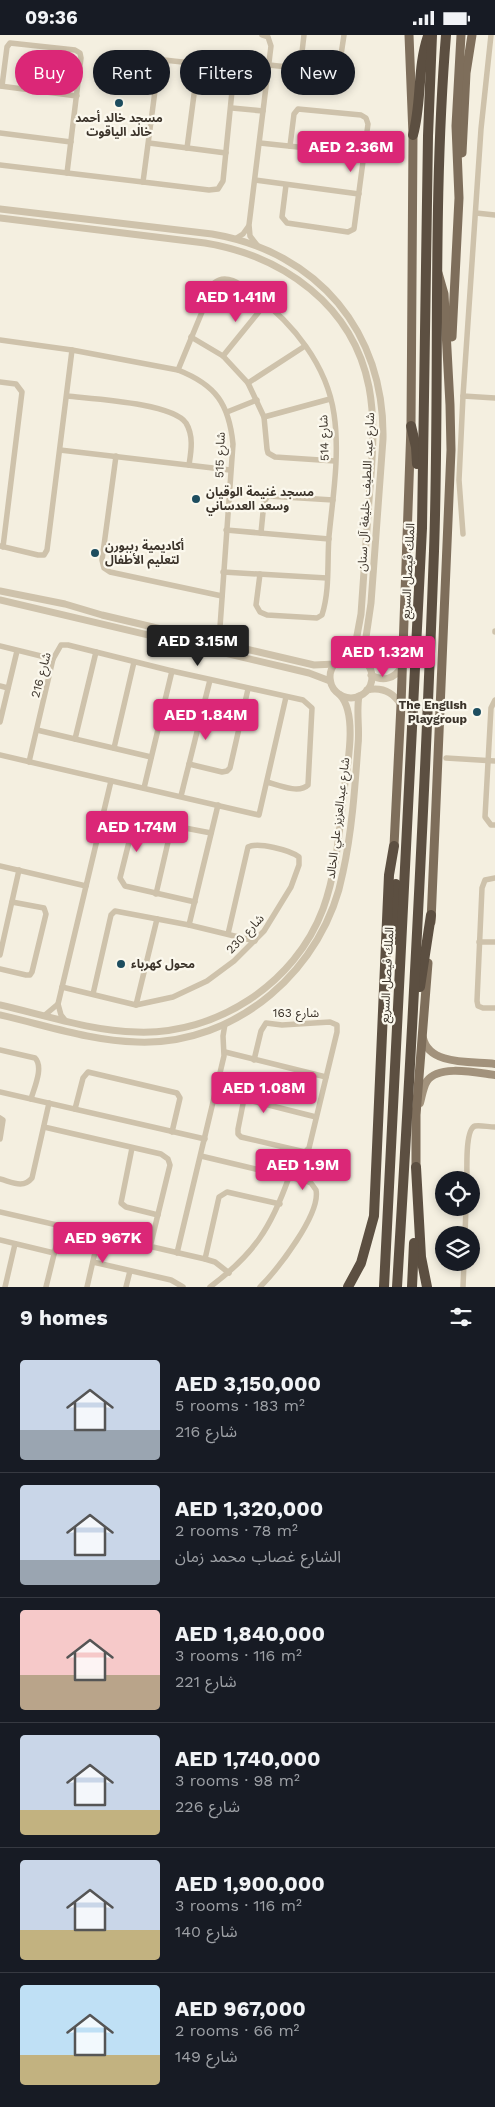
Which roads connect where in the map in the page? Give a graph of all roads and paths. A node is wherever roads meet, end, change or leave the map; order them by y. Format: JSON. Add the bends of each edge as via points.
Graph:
{"nodes":[{"id":1,"x":262,"y":35,"type":"edge"},
{"id":2,"x":304,"y":35,"type":"edge"},
{"id":3,"x":344,"y":35,"type":"edge"},
{"id":4,"x":409,"y":35,"type":"edge"},
{"id":5,"x":430,"y":35,"type":"edge"},
{"id":6,"x":446,"y":35,"type":"edge"},
{"id":7,"x":472,"y":35,"type":"edge"},
{"id":8,"x":492,"y":36,"type":"edge"},
{"id":9,"x":461,"y":38,"type":"edge"},
{"id":10,"x":270,"y":50,"type":"edge"},
{"id":11,"x":302,"y":50,"type":"edge"},
{"id":12,"x":342,"y":50,"type":"edge"},
{"id":13,"x":180,"y":61,"type":"edge"},
{"id":14,"x":1,"y":86,"type":"edge"},
{"id":15,"x":194,"y":95,"type":"edge"},
{"id":16,"x":233,"y":95,"type":"edge"},
{"id":17,"x":265,"y":95,"type":"edge"},
{"id":18,"x":77,"y":96,"type":"junction"},
{"id":19,"x":232,"y":108,"type":"junction"},
{"id":20,"x":263,"y":111,"type":"junction"},
{"id":21,"x":0,"y":133,"type":"edge"},
{"id":22,"x":413,"y":135,"type":"junction"},
{"id":23,"x":71,"y":142,"type":"junction"},
{"id":24,"x":148,"y":143,"type":"junction"},
{"id":25,"x":260,"y":143,"type":"junction"},
{"id":26,"x":290,"y":146,"type":"junction"},
{"id":27,"x":187,"y":148,"type":"junction"},
{"id":28,"x":226,"y":153,"type":"junction"},
{"id":29,"x":364,"y":154,"type":"junction"},
{"id":30,"x":0,"y":165,"type":"edge"},
{"id":31,"x":67,"y":173,"type":"junction"},
{"id":32,"x":459,"y":175,"type":"junction"},
{"id":33,"x":255,"y":180,"type":"junction"},
{"id":34,"x":143,"y":182,"type":"junction"},
{"id":35,"x":286,"y":185,"type":"junction"},
{"id":36,"x":359,"y":194,"type":"junction"},
{"id":37,"x":0,"y":209,"type":"edge"},
{"id":38,"x":476,"y":213,"type":"junction"},
{"id":39,"x":495,"y":215,"type":"edge"},
{"id":40,"x":59,"y":216,"type":"junction"},
{"id":41,"x":0,"y":218,"type":"edge"},
{"id":42,"x":105,"y":222,"type":"junction"},
{"id":43,"x":61,"y":225,"type":"junction"},
{"id":44,"x":249,"y":225,"type":"junction"},
{"id":45,"x":235,"y":239,"type":"junction"},
{"id":46,"x":257,"y":245,"type":"junction"},
{"id":47,"x":438,"y":273,"type":"junction"},
{"id":48,"x":266,"y":303,"type":"junction"},
{"id":49,"x":191,"y":337,"type":"junction"},
{"id":50,"x":0,"y":341,"type":"edge"},
{"id":51,"x":305,"y":346,"type":"junction"},
{"id":52,"x":72,"y":350,"type":"junction"},
{"id":53,"x":223,"y":356,"type":"junction"},
{"id":54,"x":178,"y":369,"type":"junction"},
{"id":55,"x":0,"y":382,"type":"edge"},
{"id":56,"x":449,"y":382,"type":"junction"},
{"id":57,"x":248,"y":383,"type":"junction"},
{"id":58,"x":67,"y":396,"type":"junction"},
{"id":59,"x":463,"y":396,"type":"junction"},
{"id":60,"x":495,"y":398,"type":"edge"},
{"id":61,"x":330,"y":399,"type":"junction"},
{"id":62,"x":257,"y":400,"type":"junction"},
{"id":63,"x":227,"y":413,"type":"junction"},
{"id":64,"x":264,"y":417,"type":"junction"},
{"id":65,"x":410,"y":426,"type":"junction"},
{"id":66,"x":60,"y":449,"type":"junction"},
{"id":67,"x":116,"y":456,"type":"junction"},
{"id":68,"x":335,"y":461,"type":"junction"},
{"id":69,"x":372,"y":462,"type":"junction"},
{"id":70,"x":189,"y":465,"type":"junction"},
{"id":71,"x":230,"y":470,"type":"junction"},
{"id":72,"x":378,"y":494,"type":"junction"},
{"id":73,"x":333,"y":500,"type":"junction"},
{"id":74,"x":422,"y":528,"type":"junction"},
{"id":75,"x":226,"y":530,"type":"junction"},
{"id":76,"x":261,"y":533,"type":"junction"},
{"id":77,"x":463,"y":534,"type":"dead end"},
{"id":78,"x":329,"y":539,"type":"junction"},
{"id":79,"x":2,"y":546,"type":"edge"},
{"id":80,"x":223,"y":572,"type":"junction"},
{"id":81,"x":260,"y":574,"type":"junction"},
{"id":82,"x":327,"y":578,"type":"junction"},
{"id":83,"x":0,"y":591,"type":"edge"},
{"id":84,"x":222,"y":596,"type":"junction"},
{"id":85,"x":0,"y":600,"type":"edge"},
{"id":86,"x":61,"y":604,"type":"junction"},
{"id":87,"x":73,"y":606,"type":"junction"},
{"id":88,"x":57,"y":615,"type":"junction"},
{"id":89,"x":68,"y":617,"type":"junction"},
{"id":90,"x":220,"y":627,"type":"junction"},
{"id":91,"x":207,"y":639,"type":"junction"},
{"id":92,"x":230,"y":645,"type":"junction"},
{"id":93,"x":0,"y":647,"type":"edge"},
{"id":94,"x":17,"y":651,"type":"junction"},
{"id":95,"x":96,"y":652,"type":"junction"},
{"id":96,"x":348,"y":657,"type":"junction"},
{"id":97,"x":53,"y":659,"type":"junction"},
{"id":98,"x":134,"y":662,"type":"junction"},
{"id":99,"x":366,"y":663,"type":"junction"},
{"id":100,"x":335,"y":664,"type":"junction"},
{"id":101,"x":402,"y":666,"type":"junction"},
{"id":102,"x":172,"y":671,"type":"junction"},
{"id":103,"x":371,"y":675,"type":"junction"},
{"id":104,"x":210,"y":680,"type":"junction"},
{"id":105,"x":330,"y":681,"type":"junction"},
{"id":106,"x":0,"y":686,"type":"edge"},
{"id":107,"x":8,"y":688,"type":"junction"},
{"id":108,"x":248,"y":689,"type":"junction"},
{"id":109,"x":367,"y":690,"type":"junction"},
{"id":110,"x":340,"y":695,"type":"junction"},
{"id":111,"x":359,"y":696,"type":"junction"},
{"id":112,"x":286,"y":697,"type":"junction"},
{"id":113,"x":495,"y":700,"type":"edge"},
{"id":114,"x":401,"y":705,"type":"junction"},
{"id":115,"x":0,"y":722,"type":"edge"},
{"id":116,"x":37,"y":730,"type":"junction"},
{"id":117,"x":75,"y":739,"type":"junction"},
{"id":118,"x":114,"y":748,"type":"junction"},
{"id":119,"x":0,"y":755,"type":"edge"},
{"id":120,"x":151,"y":757,"type":"junction"},
{"id":121,"x":446,"y":758,"type":"dead end"},
{"id":122,"x":492,"y":761,"type":"edge"},
{"id":123,"x":29,"y":762,"type":"junction"},
{"id":124,"x":189,"y":764,"type":"junction"},
{"id":125,"x":111,"y":781,"type":"junction"},
{"id":126,"x":267,"y":782,"type":"junction"},
{"id":127,"x":144,"y":788,"type":"junction"},
{"id":128,"x":181,"y":796,"type":"junction"},
{"id":129,"x":218,"y":805,"type":"junction"},
{"id":130,"x":172,"y":825,"type":"junction"},
{"id":131,"x":495,"y":825,"type":"edge"},
{"id":132,"x":211,"y":833,"type":"junction"},
{"id":133,"x":394,"y":846,"type":"junction"},
{"id":134,"x":0,"y":866,"type":"edge"},
{"id":135,"x":19,"y":870,"type":"junction"},
{"id":136,"x":495,"y":878,"type":"edge"},
{"id":137,"x":86,"y":886,"type":"junction"},
{"id":138,"x":156,"y":893,"type":"junction"},
{"id":139,"x":12,"y":901,"type":"junction"},
{"id":140,"x":195,"y":902,"type":"junction"},
{"id":141,"x":432,"y":915,"type":"joint"},
{"id":142,"x":157,"y":919,"type":"junction"},
{"id":143,"x":189,"y":925,"type":"junction"},
{"id":144,"x":228,"y":934,"type":"junction"},
{"id":145,"x":255,"y":941,"type":"junction"},
{"id":146,"x":479,"y":942,"type":"junction"},
{"id":147,"x":495,"y":942,"type":"edge"},
{"id":148,"x":0,"y":955,"type":"edge"},
{"id":149,"x":0,"y":969,"type":"edge"},
{"id":150,"x":62,"y":987,"type":"junction"},
{"id":151,"x":93,"y":994,"type":"junction"},
{"id":152,"x":0,"y":1005,"type":"edge"},
{"id":153,"x":58,"y":1005,"type":"junction"},
{"id":154,"x":136,"y":1005,"type":"junction"},
{"id":155,"x":398,"y":1005,"type":"junction"},
{"id":156,"x":495,"y":1008,"type":"edge"},
{"id":157,"x":0,"y":1015,"type":"edge"},
{"id":158,"x":45,"y":1015,"type":"junction"},
{"id":159,"x":65,"y":1020,"type":"junction"},
{"id":160,"x":225,"y":1023,"type":"junction"},
{"id":161,"x":209,"y":1030,"type":"junction"},
{"id":162,"x":417,"y":1037,"type":"junction"},
{"id":163,"x":223,"y":1040,"type":"junction"},
{"id":164,"x":0,"y":1050,"type":"edge"},
{"id":165,"x":225,"y":1052,"type":"junction"},
{"id":166,"x":254,"y":1060,"type":"junction"},
{"id":167,"x":484,"y":1063,"type":"junction"},
{"id":168,"x":495,"y":1064,"type":"edge"},
{"id":169,"x":482,"y":1074,"type":"junction"},
{"id":170,"x":495,"y":1075,"type":"edge"},
{"id":171,"x":326,"y":1077,"type":"junction"},
{"id":172,"x":0,"y":1092,"type":"edge"},
{"id":173,"x":216,"y":1092,"type":"junction"},
{"id":174,"x":31,"y":1099,"type":"junction"},
{"id":175,"x":244,"y":1099,"type":"junction"},
{"id":176,"x":49,"y":1103,"type":"junction"},
{"id":177,"x":75,"y":1109,"type":"junction"},
{"id":178,"x":416,"y":1115,"type":"junction"},
{"id":179,"x":316,"y":1117,"type":"junction"},
{"id":180,"x":0,"y":1118,"type":"edge"},
{"id":181,"x":44,"y":1127,"type":"junction"},
{"id":182,"x":495,"y":1127,"type":"edge"},
{"id":183,"x":172,"y":1132,"type":"junction"},
{"id":184,"x":0,"y":1139,"type":"edge"},
{"id":185,"x":205,"y":1139,"type":"junction"},
{"id":186,"x":132,"y":1148,"type":"junction"},
{"id":187,"x":201,"y":1156,"type":"junction"},
{"id":188,"x":416,"y":1167,"type":"junction"},
{"id":189,"x":467,"y":1171,"type":"edge"},
{"id":190,"x":289,"y":1177,"type":"junction"},
{"id":191,"x":0,"y":1179,"type":"edge"},
{"id":192,"x":280,"y":1204,"type":"junction"},
{"id":193,"x":0,"y":1212,"type":"edge"},
{"id":194,"x":158,"y":1215,"type":"junction"},
{"id":195,"x":61,"y":1226,"type":"junction"},
{"id":196,"x":99,"y":1235,"type":"junction"},
{"id":197,"x":0,"y":1240,"type":"edge"},
{"id":198,"x":15,"y":1244,"type":"junction"},
{"id":199,"x":150,"y":1247,"type":"junction"},
{"id":200,"x":54,"y":1253,"type":"junction"},
{"id":201,"x":177,"y":1253,"type":"junction"},
{"id":202,"x":205,"y":1259,"type":"junction"},
{"id":203,"x":93,"y":1262,"type":"junction"},
{"id":204,"x":130,"y":1271,"type":"junction"},
{"id":205,"x":464,"y":1271,"type":"edge"},
{"id":206,"x":229,"y":1273,"type":"junction"},
{"id":207,"x":5,"y":1287,"type":"edge"},
{"id":208,"x":46,"y":1287,"type":"edge"},
{"id":209,"x":87,"y":1287,"type":"edge"},
{"id":210,"x":126,"y":1287,"type":"edge"},
{"id":211,"x":183,"y":1287,"type":"edge"},
{"id":212,"x":210,"y":1287,"type":"edge"},
{"id":213,"x":260,"y":1287,"type":"edge"},
{"id":214,"x":348,"y":1287,"type":"edge"},
{"id":215,"x":384,"y":1287,"type":"edge"},
{"id":216,"x":397,"y":1287,"type":"edge"},
{"id":217,"x":412,"y":1287,"type":"edge"},
{"id":218,"x":427,"y":1287,"type":"edge"},
{"id":219,"x":464,"y":1287,"type":"edge"}],
"edges":[{"from":1,"to":10,"type":"street","via":[[268,37]]},
{"from":2,"to":11,"type":"street"},
{"from":3,"to":12,"type":"street"},
{"from":4,"to":22,"type":"main road","name":"الملك فيصل السريع"},
{"from":5,"to":22,"type":"highway","via":[[422,60]]},
{"from":5,"to":74,"type":"highway","name":"الملك فيصل السريع"},
{"from":6,"to":47,"type":"highway","name":"الملك فيصل السريع","via":[[439,143]]},
{"from":7,"to":32,"type":"main road"},
{"from":8,"to":38,"type":"street","via":[[481,129]]},
{"from":9,"to":32,"type":"main road","via":[[456,117]]},
{"from":13,"to":24,"type":"street","via":[[167,60],[159,65]]},
{"from":14,"to":18,"type":"street"},
{"from":14,"to":18,"type":"street","via":[[10,43],[74,50],[81,56]]},
{"from":15,"to":27,"type":"street"},
{"from":16,"to":19,"type":"street"},
{"from":17,"to":20,"type":"street"},
{"from":18,"to":23,"type":"street"},
{"from":19,"to":20,"type":"street"},
{"from":19,"to":28,"type":"street"},
{"from":20,"to":25,"type":"street"},
{"from":21,"to":23,"type":"street"},
{"from":22,"to":65,"type":"main road","name":"الملك فيصل السريع"},
{"from":23,"to":31,"type":"street"},
{"from":24,"to":27,"type":"street"},
{"from":24,"to":34,"type":"street"},
{"from":25,"to":26,"type":"street"},
{"from":25,"to":33,"type":"street"},
{"from":26,"to":29,"type":"street"},
{"from":26,"to":29,"type":"street","via":[[297,109],[361,115],[368,122]]},
{"from":27,"to":28,"type":"street"},
{"from":28,"to":34,"type":"street","via":[[223,181],[214,191]]},
{"from":29,"to":36,"type":"street"},
{"from":30,"to":31,"type":"street"},
{"from":31,"to":34,"type":"street"},
{"from":32,"to":56,"type":"main road"},
{"from":33,"to":35,"type":"street"},
{"from":33,"to":44,"type":"street"},
{"from":35,"to":36,"type":"street"},
{"from":35,"to":36,"type":"street","via":[[282,217],[286,223],[346,232],[355,227]]},
{"from":37,"to":40,"type":"street","name":"شارع عبد اللطيف خليفة آل سنان"},
{"from":38,"to":39,"type":"street"},
{"from":38,"to":59,"type":"street"},
{"from":40,"to":42,"type":"street","name":"شارع عبد اللطيف خليفة آل سنان"},
{"from":40,"to":43,"type":"street"},
{"from":41,"to":43,"type":"street","name":"شارع عبد اللطيف خليفة آل سنان"},
{"from":42,"to":43,"type":"street","via":[[69,220]]},
{"from":42,"to":45,"type":"street","name":"شارع عبد اللطيف خليفة آل سنان"},
{"from":43,"to":69,"type":"street","name":"شارع عبد اللطيف خليفة آل سنان","via":[[227,247],[266,260],[301,281],[337,318],[360,358],[372,412]]},
{"from":44,"to":45,"type":"street"},
{"from":44,"to":46,"type":"street","via":[[250,236]]},
{"from":45,"to":46,"type":"street","name":"شارع عبد اللطيف خليفة آل سنان"},
{"from":46,"to":72,"type":"street","name":"شارع عبد اللطيف خليفة آل سنان","via":[[286,259],[317,281],[346,312],[366,346],[382,405],[383,439]]},
{"from":47,"to":56,"type":"main road","name":"الملك فيصل السريع","via":[[444,294]]},
{"from":47,"to":162,"type":"highway","name":"الملك فيصل السريع","via":[[434,549]]},
{"from":48,"to":49,"type":"street","name":"شارع 514","via":[[229,279],[218,279]]},
{"from":48,"to":51,"type":"street","name":"شارع 514","via":[[284,319]]},
{"from":48,"to":53,"type":"street"},
{"from":49,"to":53,"type":"street"},
{"from":49,"to":54,"type":"street","name":"شارع 514"},
{"from":50,"to":52,"type":"street","name":"شارع 515"},
{"from":51,"to":57,"type":"street"},
{"from":51,"to":61,"type":"street","name":"شارع 514","via":[[320,370]]},
{"from":52,"to":54,"type":"street","name":"شارع 515"},
{"from":52,"to":58,"type":"street"},
{"from":53,"to":57,"type":"street"},
{"from":54,"to":63,"type":"street","name":"شارع 515","via":[[211,387]]},
{"from":55,"to":79,"type":"street","via":[[16,384],[22,392]]},
{"from":56,"to":141,"type":"main road","name":"الملك فيصل السريع","via":[[450,473]]},
{"from":57,"to":62,"type":"street"},
{"from":58,"to":66,"type":"street"},
{"from":58,"to":70,"type":"street","via":[[160,408],[179,416],[190,433]]},
{"from":59,"to":60,"type":"street"},
{"from":59,"to":77,"type":"street","via":[[459,480]]},
{"from":61,"to":64,"type":"street"},
{"from":61,"to":68,"type":"street","name":"شارع 514","via":[[336,433]]},
{"from":62,"to":63,"type":"street"},
{"from":62,"to":64,"type":"street"},
{"from":63,"to":71,"type":"street","name":"شارع 515","via":[[233,444]]},
{"from":64,"to":68,"type":"street","via":[[267,449],[271,455]]},
{"from":65,"to":74,"type":"highway","via":[[416,447],[418,511]]},
{"from":65,"to":101,"type":"main road","name":"الملك فيصل السريع"},
{"from":66,"to":67,"type":"street"},
{"from":66,"to":79,"type":"street","via":[[48,550],[44,555],[38,555]]},
{"from":67,"to":70,"type":"street"},
{"from":67,"to":84,"type":"street","via":[[102,561],[104,568],[110,572]]},
{"from":68,"to":73,"type":"street","name":"شارع 514"},
{"from":69,"to":72,"type":"street","via":[[372,490]]},
{"from":69,"to":96,"type":"street","name":"شارع عبد اللطيف خليفة آل سنان","via":[[361,614],[356,641]]},
{"from":70,"to":71,"type":"street"},
{"from":71,"to":75,"type":"street","name":"شارع 515"},
{"from":72,"to":99,"type":"street","name":"شارع عبد اللطيف خليفة آل سنان"},
{"from":73,"to":76,"type":"street","via":[[268,496],[264,502]]},
{"from":73,"to":78,"type":"street","name":"شارع 514"},
{"from":74,"to":155,"type":"highway","name":"الملك فيصل السريع"},
{"from":75,"to":76,"type":"street"},
{"from":75,"to":80,"type":"street","name":"شارع 515"},
{"from":76,"to":78,"type":"street"},
{"from":78,"to":82,"type":"street","name":"شارع 514"},
{"from":80,"to":81,"type":"street"},
{"from":80,"to":84,"type":"street","name":"شارع 515"},
{"from":81,"to":82,"type":"street"},
{"from":81,"to":82,"type":"street","name":"شارع 514","via":[[256,605],[260,612],[317,618],[324,609]]},
{"from":83,"to":86,"type":"street"},
{"from":84,"to":90,"type":"street","name":"شارع 515"},
{"from":85,"to":88,"type":"street"},
{"from":86,"to":87,"type":"street"},
{"from":86,"to":88,"type":"street"},
{"from":87,"to":89,"type":"street"},
{"from":87,"to":91,"type":"street"},
{"from":88,"to":89,"type":"street"},
{"from":89,"to":105,"type":"street","via":[[314,674]]},
{"from":90,"to":91,"type":"street"},
{"from":90,"to":92,"type":"street","via":[[222,637]]},
{"from":91,"to":92,"type":"street"},
{"from":92,"to":100,"type":"street","via":[[314,665]]},
{"from":93,"to":94,"type":"street"},
{"from":94,"to":97,"type":"street"},
{"from":94,"to":107,"type":"street"},
{"from":95,"to":97,"type":"street","name":"شارع 216","via":[[61,645]]},
{"from":95,"to":98,"type":"street","name":"شارع 216"},
{"from":95,"to":117,"type":"street"},
{"from":96,"to":99,"type":"street"},
{"from":96,"to":100,"type":"street"},
{"from":97,"to":116,"type":"street","name":"شارع 216"},
{"from":98,"to":102,"type":"street","name":"شارع 216"},
{"from":98,"to":118,"type":"street"},
{"from":99,"to":103,"type":"street"},
{"from":100,"to":105,"type":"street"},
{"from":101,"to":103,"type":"street","via":[[391,678]]},
{"from":101,"to":114,"type":"main road","name":"الملك فيصل السريع"},
{"from":102,"to":104,"type":"street","name":"شارع 216"},
{"from":102,"to":120,"type":"street"},
{"from":103,"to":109,"type":"street"},
{"from":104,"to":108,"type":"street","name":"شارع 216"},
{"from":104,"to":124,"type":"street"},
{"from":105,"to":110,"type":"street"},
{"from":106,"to":107,"type":"street"},
{"from":107,"to":115,"type":"street"},
{"from":108,"to":112,"type":"street","name":"شارع 216"},
{"from":108,"to":124,"type":"street","via":[[230,768],[222,772]]},
{"from":109,"to":111,"type":"street"},
{"from":109,"to":114,"type":"street","via":[[387,691]]},
{"from":110,"to":111,"type":"street"},
{"from":110,"to":159,"type":"street","name":"شارع عبدالعزيز علي الخالد","via":[[348,710],[349,737],[336,862],[319,919],[290,964],[264,989],[243,1003],[220,1016],[189,1026],[137,1032]]},
{"from":111,"to":160,"type":"street","name":"شارع عبدالعزيز علي الخالد","via":[[358,744],[347,850],[332,914],[313,948],[284,983],[257,1006]]},
{"from":112,"to":126,"type":"street"},
{"from":112,"to":126,"type":"street","name":"شارع 216","via":[[303,700],[312,708],[308,785],[298,789]]},
{"from":113,"to":122,"type":"street","via":[[491,708]]},
{"from":114,"to":133,"type":"main road","name":"الملك فيصل السريع"},
{"from":116,"to":117,"type":"street"},
{"from":116,"to":123,"type":"street","name":"شارع 216"},
{"from":117,"to":118,"type":"street"},
{"from":118,"to":120,"type":"street"},
{"from":119,"to":123,"type":"street"},
{"from":120,"to":127,"type":"street"},
{"from":121,"to":122,"type":"street"},
{"from":122,"to":131,"type":"street","via":[[485,817]]},
{"from":123,"to":125,"type":"street"},
{"from":124,"to":128,"type":"street"},
{"from":125,"to":127,"type":"street"},
{"from":125,"to":137,"type":"street"},
{"from":126,"to":129,"type":"street","via":[[259,815]]},
{"from":127,"to":128,"type":"street"},
{"from":128,"to":129,"type":"street"},
{"from":129,"to":132,"type":"street"},
{"from":130,"to":132,"type":"street"},
{"from":130,"to":138,"type":"street"},
{"from":130,"to":138,"type":"street","via":[[142,819],[134,823],[120,878],[125,887]]},
{"from":132,"to":140,"type":"street"},
{"from":133,"to":155,"type":"highway"},
{"from":133,"to":214,"type":"highway","via":[[389,875],[374,1216],[361,1263]]},
{"from":134,"to":135,"type":"street"},
{"from":135,"to":137,"type":"street"},
{"from":135,"to":139,"type":"street"},
{"from":136,"to":146,"type":"street","via":[[485,880],[482,888]]},
{"from":137,"to":150,"type":"street"},
{"from":138,"to":140,"type":"street"},
{"from":139,"to":148,"type":"street"},
{"from":139,"to":149,"type":"street","via":[[44,908],[46,914],[32,973],[26,975]]},
{"from":140,"to":143,"type":"street"},
{"from":141,"to":162,"type":"highway"},
{"from":142,"to":143,"type":"street"},
{"from":142,"to":151,"type":"street","via":[[115,911],[111,915]]},
{"from":142,"to":154,"type":"street"},
{"from":143,"to":144,"type":"street"},
{"from":144,"to":145,"type":"street"},
{"from":144,"to":145,"type":"street","name":"شارع 230","via":[[248,847],[255,844],[294,853],[300,861],[290,887],[278,911]]},
{"from":145,"to":154,"type":"street","name":"شارع 230","via":[[207,981],[173,997]]},
{"from":146,"to":147,"type":"street"},
{"from":146,"to":156,"type":"street","via":[[478,1006]]},
{"from":150,"to":151,"type":"street","name":"شارع 230"},
{"from":150,"to":153,"type":"street"},
{"from":151,"to":154,"type":"street","name":"شارع 230"},
{"from":152,"to":158,"type":"street","name":"شارع عبدالعزيز علي الخالد"},
{"from":153,"to":158,"type":"street"},
{"from":153,"to":159,"type":"street"},
{"from":155,"to":215,"type":"highway","name":"الملك فيصل السريع"},
{"from":157,"to":161,"type":"street","name":"شارع عبدالعزيز علي الخالد","via":[[91,1036],[135,1042],[173,1040]]},
{"from":158,"to":159,"type":"street","name":"شارع عبدالعزيز علي الخالد"},
{"from":160,"to":161,"type":"street","name":"شارع عبدالعزيز علي الخالد"},
{"from":160,"to":163,"type":"street"},
{"from":161,"to":163,"type":"street"},
{"from":162,"to":167,"type":"main road","via":[[436,1056]]},
{"from":162,"to":178,"type":"main road","name":"الملك فيصل السريع"},
{"from":162,"to":216,"type":"highway","name":"الملك فيصل السريع"},
{"from":163,"to":165,"type":"street"},
{"from":164,"to":174,"type":"street","via":[[38,1061]]},
{"from":165,"to":166,"type":"street"},
{"from":165,"to":173,"type":"street"},
{"from":166,"to":171,"type":"street"},
{"from":166,"to":171,"type":"street","name":"شارع 163","via":[[266,1023],[330,1022],[337,1025],[337,1032]]},
{"from":167,"to":168,"type":"main road"},
{"from":167,"to":169,"type":"main road","via":[[480,1067]]},
{"from":169,"to":170,"type":"main road"},
{"from":169,"to":178,"type":"main road","via":[[446,1071],[432,1077],[427,1081]]},
{"from":171,"to":179,"type":"street","name":"شارع 163"},
{"from":172,"to":174,"type":"street"},
{"from":173,"to":175,"type":"street"},
{"from":173,"to":185,"type":"street"},
{"from":174,"to":176,"type":"street"},
{"from":175,"to":179,"type":"street"},
{"from":175,"to":179,"type":"street","name":"شارع 163","via":[[238,1129],[241,1137],[305,1152],[309,1148]]},
{"from":176,"to":177,"type":"street"},
{"from":176,"to":181,"type":"street"},
{"from":177,"to":183,"type":"street"},
{"from":177,"to":183,"type":"street","via":[[88,1072],[177,1093],[180,1098]]},
{"from":178,"to":188,"type":"main road","name":"الملك فيصل السريع"},
{"from":180,"to":184,"type":"street","via":[[3,1124]]},
{"from":181,"to":186,"type":"street"},
{"from":181,"to":191,"type":"street","via":[[32,1178],[21,1185]]},
{"from":182,"to":189,"type":"street","via":[[475,1126],[470,1129]]},
{"from":183,"to":185,"type":"street"},
{"from":185,"to":187,"type":"street"},
{"from":186,"to":194,"type":"street","via":[[121,1203]]},
{"from":186,"to":194,"type":"street","via":[[161,1154],[170,1161]]},
{"from":187,"to":190,"type":"street"},
{"from":187,"to":201,"type":"street"},
{"from":188,"to":217,"type":"highway"},
{"from":188,"to":218,"type":"highway","via":[[421,1257]]},
{"from":190,"to":192,"type":"street"},
{"from":190,"to":213,"type":"street","via":[[311,1183],[316,1189],[316,1198],[292,1248]]},
{"from":192,"to":202,"type":"street","via":[[222,1193]]},
{"from":192,"to":206,"type":"street","via":[[266,1231]]},
{"from":193,"to":195,"type":"street"},
{"from":194,"to":199,"type":"street"},
{"from":195,"to":196,"type":"street"},
{"from":195,"to":200,"type":"street"},
{"from":196,"to":199,"type":"street"},
{"from":196,"to":203,"type":"street"},
{"from":197,"to":198,"type":"street"},
{"from":198,"to":200,"type":"street"},
{"from":198,"to":207,"type":"street"},
{"from":199,"to":201,"type":"street"},
{"from":200,"to":208,"type":"street"},
{"from":201,"to":202,"type":"street"},
{"from":202,"to":206,"type":"street","via":[[216,1262]]},
{"from":203,"to":204,"type":"street"},
{"from":203,"to":209,"type":"street"},
{"from":204,"to":210,"type":"street"},
{"from":204,"to":211,"type":"street","via":[[171,1280]]},
{"from":205,"to":219,"type":"street"},
{"from":206,"to":212,"type":"street"}]}
